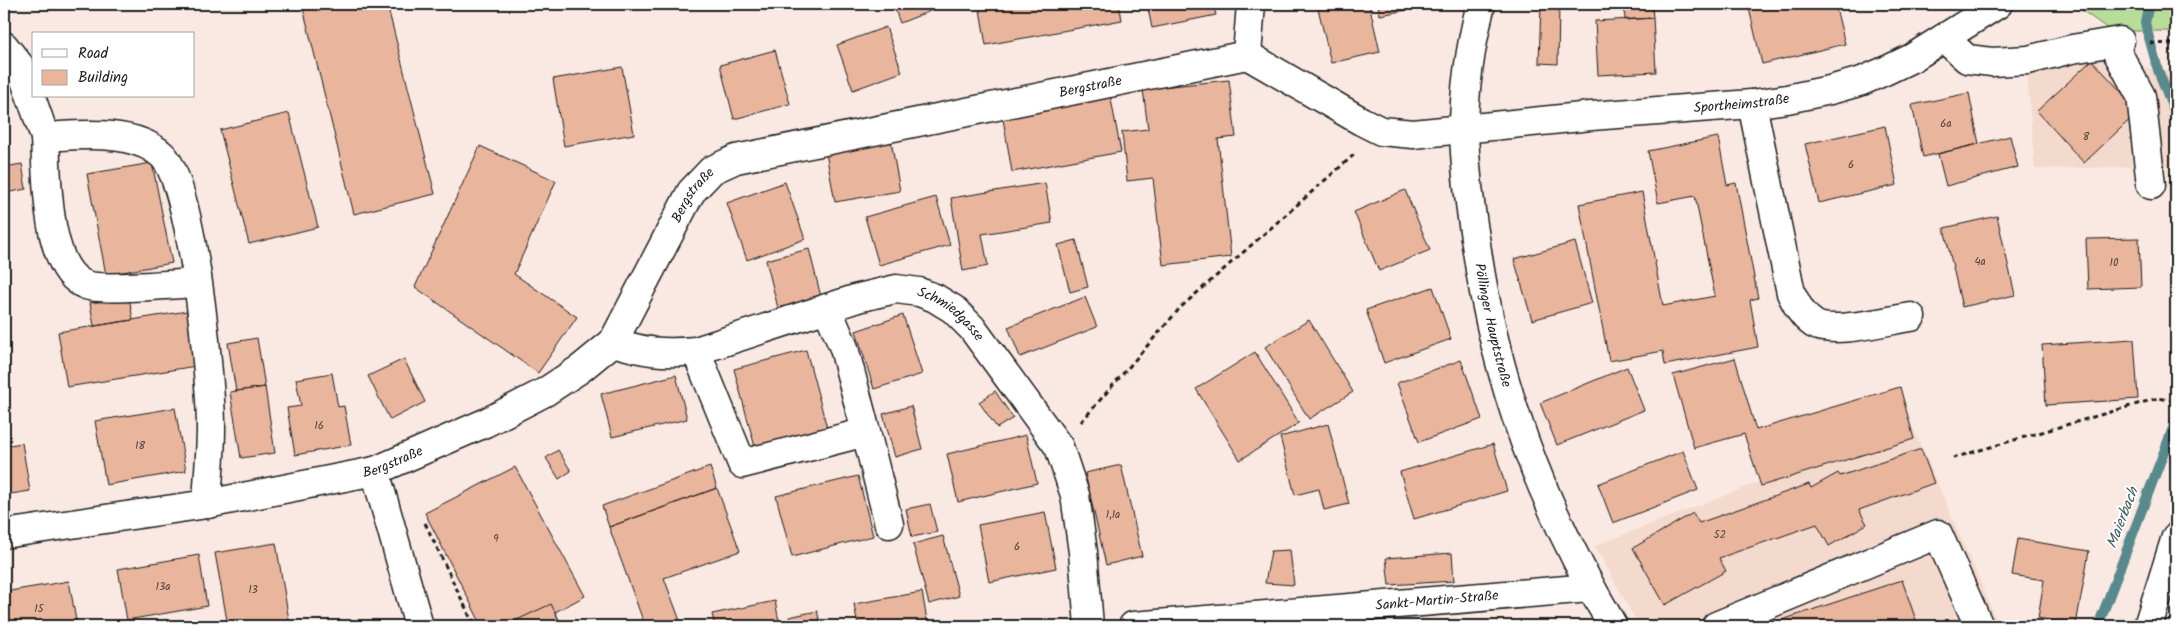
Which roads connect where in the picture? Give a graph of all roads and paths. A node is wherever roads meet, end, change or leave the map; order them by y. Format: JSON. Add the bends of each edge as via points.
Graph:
{"nodes":[{"id":1,"x":1251,"y":4,"type":"edge"},
{"id":2,"x":1481,"y":4,"type":"edge"},
{"id":3,"x":1998,"y":4,"type":"edge"},
{"id":4,"x":1944,"y":38,"type":"junction"},
{"id":5,"x":2174,"y":44,"type":"dead end"},
{"id":6,"x":4,"y":46,"type":"edge"},
{"id":7,"x":2176,"y":50,"type":"edge"},
{"id":8,"x":1247,"y":55,"type":"junction"},
{"id":9,"x":1752,"y":104,"type":"junction"},
{"id":10,"x":1464,"y":130,"type":"junction"},
{"id":11,"x":1381,"y":131,"type":"junction"},
{"id":12,"x":45,"y":138,"type":"junction"},
{"id":13,"x":2151,"y":184,"type":"dead end"},
{"id":14,"x":196,"y":283,"type":"junction"},
{"id":15,"x":827,"y":308,"type":"junction"},
{"id":16,"x":1911,"y":317,"type":"dead end"},
{"id":17,"x":613,"y":342,"type":"junction"},
{"id":18,"x":696,"y":351,"type":"junction"},
{"id":19,"x":2176,"y":401,"type":"edge"},
{"id":20,"x":866,"y":432,"type":"junction"},
{"id":21,"x":1059,"y":447,"type":"junction"},
{"id":22,"x":1953,"y":458,"type":"dead end"},
{"id":23,"x":375,"y":471,"type":"junction"},
{"id":24,"x":207,"y":504,"type":"junction"},
{"id":25,"x":421,"y":516,"type":"dead end"},
{"id":26,"x":890,"y":524,"type":"dead end"},
{"id":27,"x":4,"y":534,"type":"edge"},
{"id":28,"x":2176,"y":537,"type":"edge"},
{"id":29,"x":1590,"y":588,"type":"junction"},
{"id":30,"x":1364,"y":617,"type":"edge"},
{"id":31,"x":478,"y":618,"type":"dead end"},
{"id":32,"x":472,"y":621,"type":"junction"},
{"id":33,"x":419,"y":626,"type":"edge"},
{"id":34,"x":462,"y":626,"type":"edge"},
{"id":35,"x":1089,"y":626,"type":"edge"},
{"id":36,"x":1133,"y":626,"type":"edge"},
{"id":37,"x":1613,"y":626,"type":"edge"},
{"id":38,"x":1716,"y":626,"type":"edge"},
{"id":39,"x":1979,"y":626,"type":"edge"},
{"id":40,"x":2148,"y":626,"type":"edge"}],
"edges":[{"from":1,"to":8,"type":"street"},
{"from":2,"to":10,"type":"street","name":"Pöllinger Hauptstraße","via":[[1472,49]]},
{"from":3,"to":4,"type":"street","name":"Sportheimstraße"},
{"from":4,"to":9,"type":"street","name":"Sportheimstraße","via":[[1912,58],[1862,81]]},
{"from":4,"to":13,"type":"street","via":[[1968,59],[1992,62],[2028,60],[2072,48],[2116,42],[2141,96]]},
{"from":5,"to":7,"type":"path"},
{"from":6,"to":12,"type":"street","via":[[20,66]]},
{"from":8,"to":11,"type":"street"},
{"from":8,"to":17,"type":"street","name":"Bergstraße","via":[[736,159],[712,170],[691,192]]},
{"from":9,"to":10,"type":"street","name":"Sportheimstraße","via":[[1591,116]]},
{"from":9,"to":16,"type":"street","via":[[1791,293],[1800,311],[1815,325],[1832,329]]},
{"from":10,"to":11,"type":"street","via":[[1412,134]]},
{"from":10,"to":29,"type":"street","name":"Pöllinger Hauptstraße","via":[[1483,292],[1498,360],[1534,470]]},
{"from":11,"to":21,"type":"path","via":[[1181,307]]},
{"from":12,"to":14,"type":"street","via":[[122,137],[162,154],[178,181],[187,217]]},
{"from":12,"to":14,"type":"street","via":[[53,230],[60,258],[69,273],[87,286]]},
{"from":14,"to":24,"type":"street","via":[[206,343],[211,428]]},
{"from":15,"to":18,"type":"street","name":"Schmiedgasse"},
{"from":15,"to":20,"type":"street","via":[[844,348]]},
{"from":15,"to":21,"type":"street","name":"Schmiedgasse","via":[[896,290],[920,292],[935,298],[972,328]]},
{"from":17,"to":18,"type":"street","name":"Schmiedgasse","via":[[642,352]]},
{"from":17,"to":23,"type":"street","name":"Bergstraße","via":[[545,392],[485,423]]},
{"from":18,"to":20,"type":"street","via":[[742,464]]},
{"from":19,"to":22,"type":"path","via":[[2158,398]]},
{"from":20,"to":26,"type":"street"},
{"from":21,"to":35,"type":"street","name":"Schmiedgasse","via":[[1075,494]]},
{"from":23,"to":24,"type":"street","name":"Bergstraße"},
{"from":23,"to":33,"type":"street"},
{"from":24,"to":27,"type":"street","name":"Bergstraße"},
{"from":25,"to":32,"type":"path"},
{"from":28,"to":40,"type":"street"},
{"from":29,"to":30,"type":"street","name":"Sankt-Martin-Straße"},
{"from":29,"to":37,"type":"street","name":"Pöllinger Hauptstraße"},
{"from":30,"to":36,"type":"street","name":"Sankt-Martin-Straße"},
{"from":31,"to":32,"type":"path"},
{"from":32,"to":34,"type":"path"},
{"from":38,"to":39,"type":"street","via":[[1938,534]]}]}
